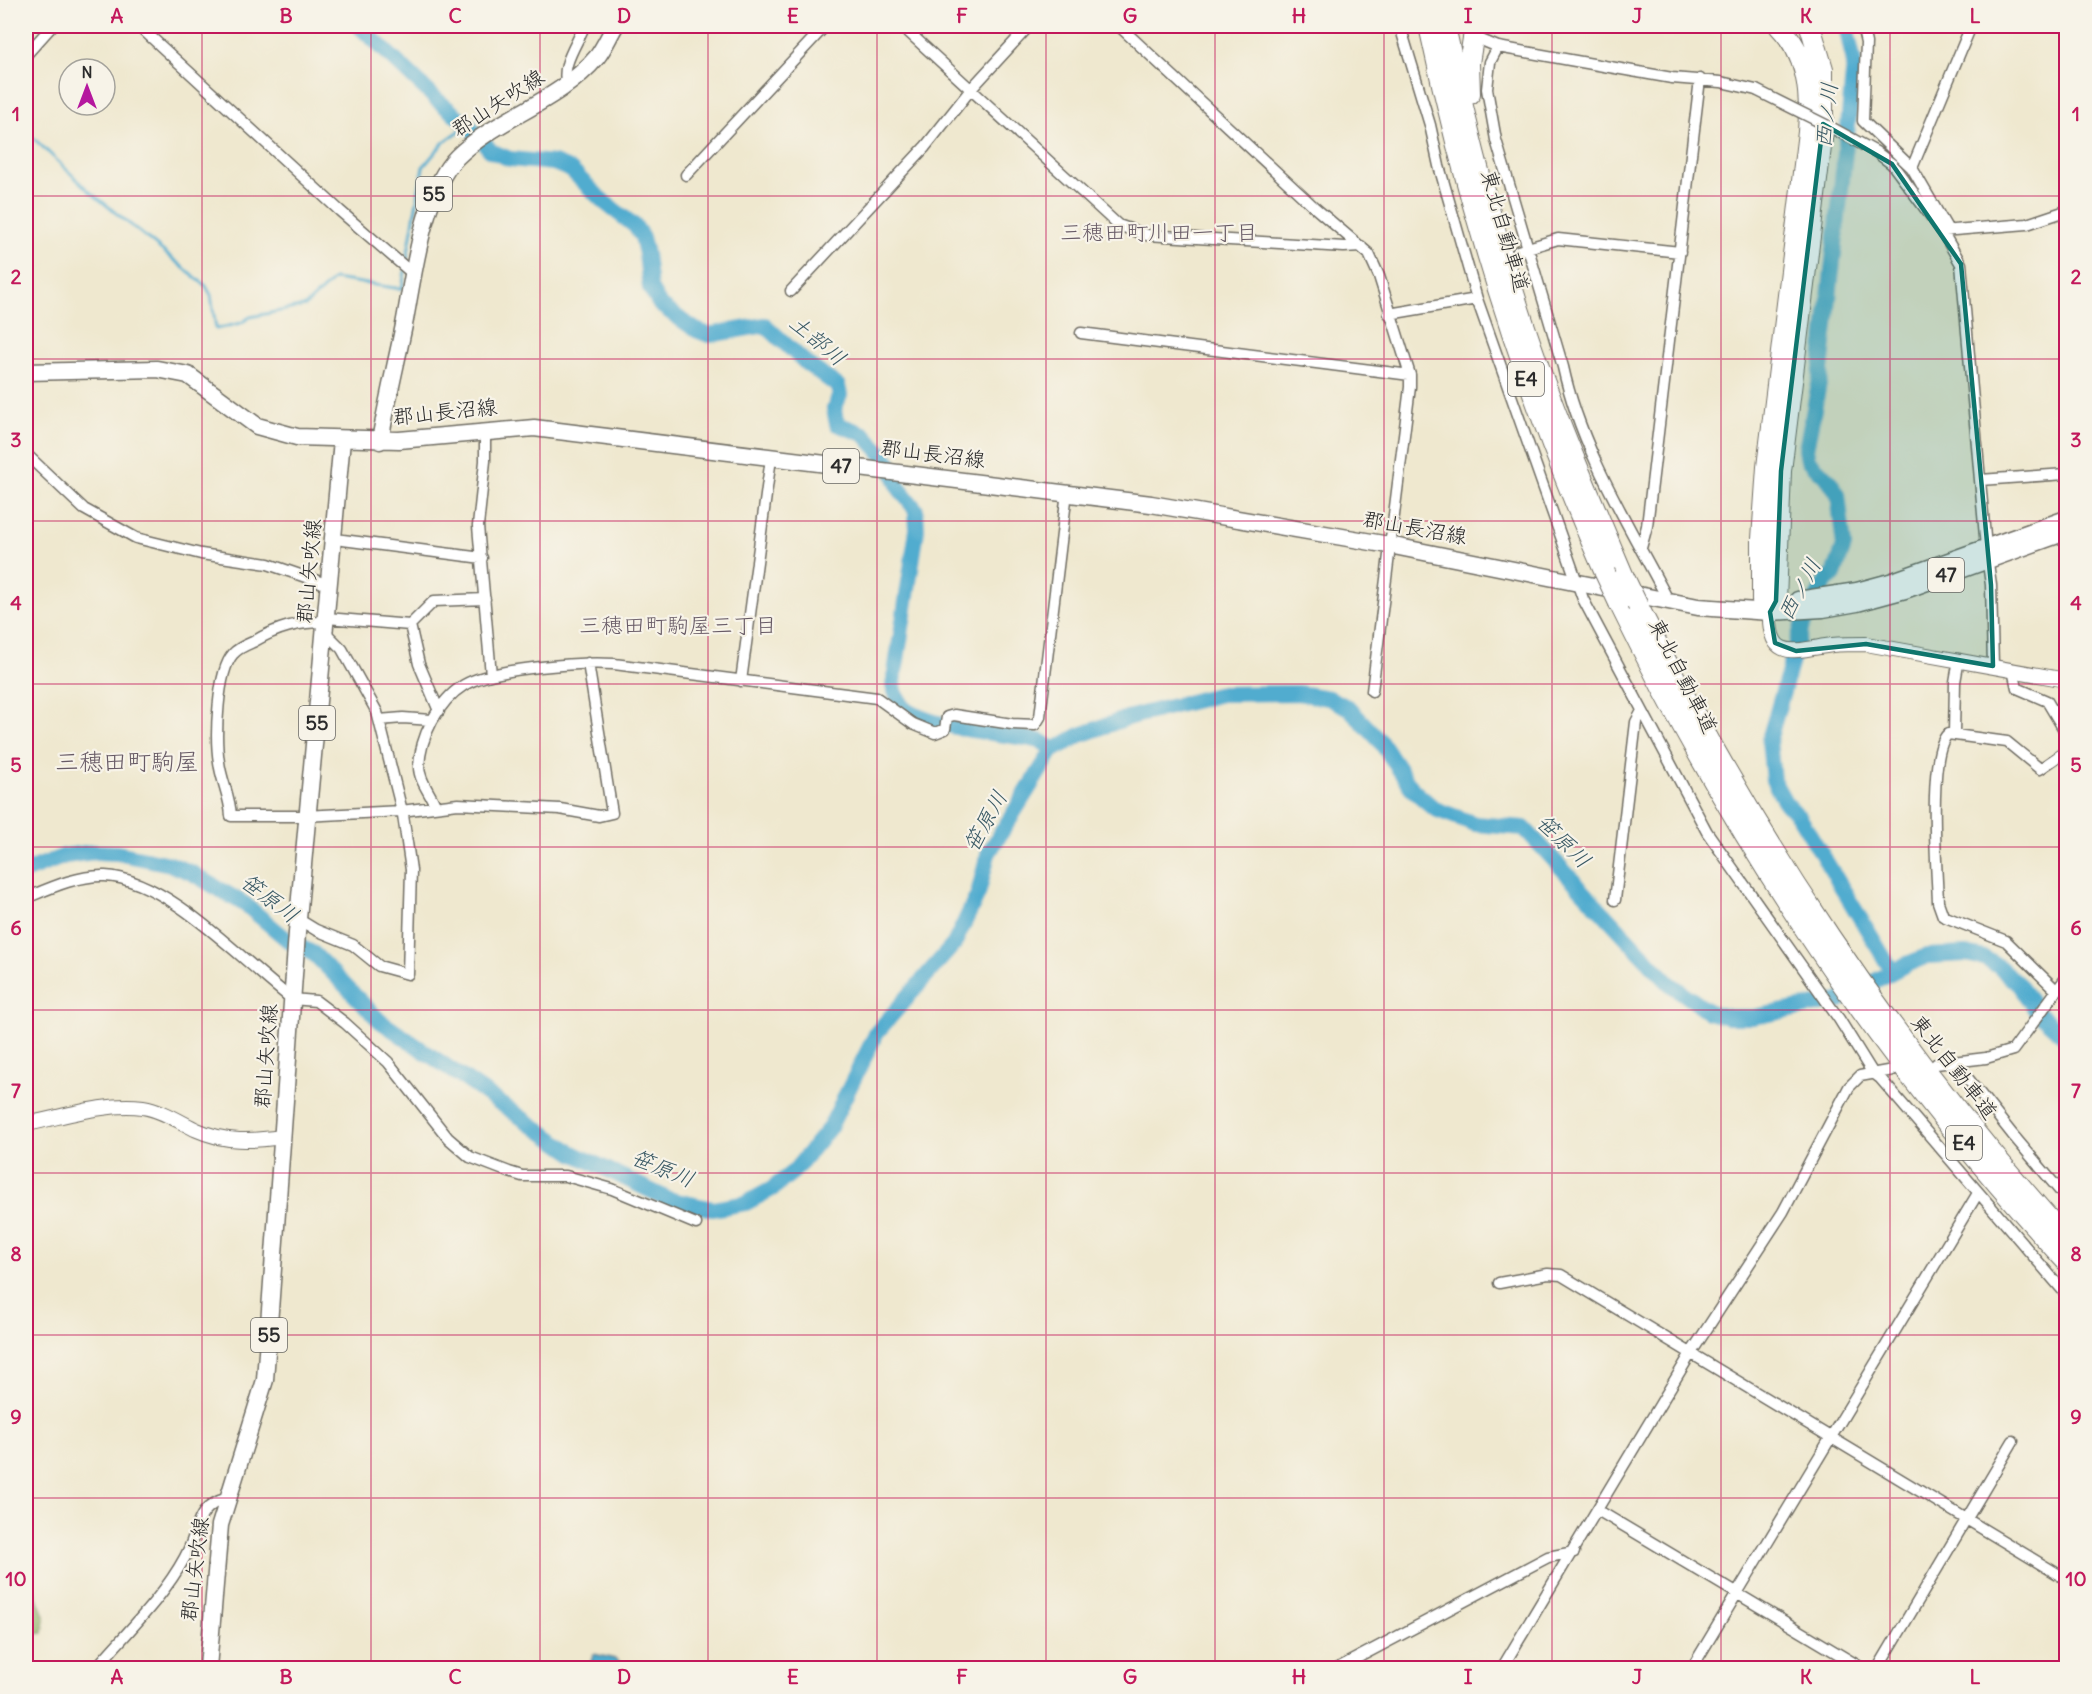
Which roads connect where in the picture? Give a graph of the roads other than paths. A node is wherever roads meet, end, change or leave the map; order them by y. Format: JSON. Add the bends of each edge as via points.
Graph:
{"nodes":[{"id":1,"x":52,"y":26,"type":"edge"},
{"id":2,"x":139,"y":26,"type":"edge"},
{"id":3,"x":584,"y":26,"type":"edge"},
{"id":4,"x":615,"y":26,"type":"edge"},
{"id":5,"x":825,"y":26,"type":"edge"},
{"id":6,"x":902,"y":26,"type":"edge"},
{"id":7,"x":1029,"y":26,"type":"edge"},
{"id":8,"x":1119,"y":26,"type":"edge"},
{"id":9,"x":1400,"y":26,"type":"edge"},
{"id":10,"x":1420,"y":26,"type":"edge"},
{"id":11,"x":1429,"y":26,"type":"edge"},
{"id":12,"x":1445,"y":26,"type":"edge"},
{"id":13,"x":1779,"y":26,"type":"edge"},
{"id":14,"x":1862,"y":26,"type":"edge"},
{"id":15,"x":1971,"y":26,"type":"edge"},
{"id":16,"x":1809,"y":30,"type":"edge"},
{"id":17,"x":1477,"y":32,"type":"edge"},
{"id":18,"x":1498,"y":47,"type":"junction"},
{"id":19,"x":26,"y":54,"type":"edge"},
{"id":20,"x":1700,"y":79,"type":"junction"},
{"id":21,"x":567,"y":85,"type":"junction"},
{"id":22,"x":972,"y":88,"type":"junction"},
{"id":23,"x":1912,"y":168,"type":"junction"},
{"id":24,"x":686,"y":175,"type":"dead end"},
{"id":25,"x":1465,"y":177,"type":"junction"},
{"id":26,"x":2067,"y":211,"type":"edge"},
{"id":27,"x":1945,"y":231,"type":"junction"},
{"id":28,"x":1361,"y":246,"type":"junction"},
{"id":29,"x":1523,"y":249,"type":"junction"},
{"id":30,"x":1680,"y":252,"type":"junction"},
{"id":31,"x":413,"y":274,"type":"junction"},
{"id":32,"x":791,"y":291,"type":"dead end"},
{"id":33,"x":1514,"y":293,"type":"junction"},
{"id":34,"x":1477,"y":299,"type":"junction"},
{"id":35,"x":1389,"y":314,"type":"junction"},
{"id":36,"x":1081,"y":333,"type":"dead end"},
{"id":37,"x":26,"y":372,"type":"edge"},
{"id":38,"x":1410,"y":375,"type":"junction"},
{"id":39,"x":485,"y":431,"type":"junction"},
{"id":40,"x":342,"y":440,"type":"junction"},
{"id":41,"x":380,"y":441,"type":"junction"},
{"id":42,"x":26,"y":454,"type":"edge"},
{"id":43,"x":771,"y":458,"type":"junction"},
{"id":44,"x":2067,"y":474,"type":"edge"},
{"id":45,"x":1980,"y":480,"type":"junction"},
{"id":46,"x":1067,"y":492,"type":"junction"},
{"id":47,"x":2067,"y":519,"type":"edge"},
{"id":48,"x":2067,"y":532,"type":"edge"},
{"id":49,"x":335,"y":539,"type":"junction"},
{"id":50,"x":1389,"y":545,"type":"junction"},
{"id":51,"x":1641,"y":548,"type":"junction"},
{"id":52,"x":1987,"y":554,"type":"junction"},
{"id":53,"x":482,"y":558,"type":"junction"},
{"id":54,"x":1615,"y":575,"type":"junction"},
{"id":55,"x":1577,"y":581,"type":"junction"},
{"id":56,"x":330,"y":585,"type":"junction"},
{"id":57,"x":485,"y":598,"type":"junction"},
{"id":58,"x":1668,"y":600,"type":"junction"},
{"id":59,"x":1629,"y":605,"type":"junction"},
{"id":60,"x":1769,"y":605,"type":"junction"},
{"id":61,"x":327,"y":624,"type":"junction"},
{"id":62,"x":410,"y":625,"type":"junction"},
{"id":63,"x":1959,"y":659,"type":"junction"},
{"id":64,"x":588,"y":663,"type":"junction"},
{"id":65,"x":1993,"y":666,"type":"junction"},
{"id":66,"x":2013,"y":670,"type":"junction"},
{"id":67,"x":491,"y":675,"type":"junction"},
{"id":68,"x":2067,"y":680,"type":"edge"},
{"id":69,"x":741,"y":681,"type":"junction"},
{"id":70,"x":1372,"y":691,"type":"dead end"},
{"id":71,"x":439,"y":711,"type":"junction"},
{"id":72,"x":1642,"y":711,"type":"junction"},
{"id":73,"x":379,"y":720,"type":"junction"},
{"id":74,"x":431,"y":720,"type":"junction"},
{"id":75,"x":1954,"y":733,"type":"junction"},
{"id":76,"x":2067,"y":733,"type":"edge"},
{"id":77,"x":2067,"y":751,"type":"edge"},
{"id":78,"x":435,"y":805,"type":"junction"},
{"id":79,"x":401,"y":811,"type":"junction"},
{"id":80,"x":307,"y":814,"type":"junction"},
{"id":81,"x":26,"y":898,"type":"edge"},
{"id":82,"x":1615,"y":900,"type":"dead end"},
{"id":83,"x":298,"y":922,"type":"junction"},
{"id":84,"x":2067,"y":978,"type":"edge"},
{"id":85,"x":2056,"y":992,"type":"junction"},
{"id":86,"x":292,"y":997,"type":"junction"},
{"id":87,"x":1955,"y":1062,"type":"junction"},
{"id":88,"x":1936,"y":1064,"type":"dead end"},
{"id":89,"x":1893,"y":1070,"type":"dead end"},
{"id":90,"x":1872,"y":1072,"type":"junction"},
{"id":91,"x":26,"y":1124,"type":"edge"},
{"id":92,"x":282,"y":1137,"type":"junction"},
{"id":93,"x":1978,"y":1193,"type":"junction"},
{"id":94,"x":2067,"y":1198,"type":"edge"},
{"id":95,"x":696,"y":1224,"type":"dead end"},
{"id":96,"x":2067,"y":1238,"type":"edge"},
{"id":97,"x":2067,"y":1261,"type":"edge"},
{"id":98,"x":1499,"y":1282,"type":"dead end"},
{"id":99,"x":2067,"y":1294,"type":"edge"},
{"id":100,"x":1690,"y":1353,"type":"junction"},
{"id":101,"x":1831,"y":1437,"type":"junction"},
{"id":102,"x":2013,"y":1441,"type":"dead end"},
{"id":103,"x":228,"y":1498,"type":"junction"},
{"id":104,"x":1599,"y":1511,"type":"junction"},
{"id":105,"x":1966,"y":1517,"type":"junction"},
{"id":106,"x":1574,"y":1552,"type":"junction"},
{"id":107,"x":2067,"y":1579,"type":"edge"},
{"id":108,"x":1738,"y":1592,"type":"junction"},
{"id":109,"x":96,"y":1668,"type":"edge"},
{"id":110,"x":208,"y":1668,"type":"edge"},
{"id":111,"x":1338,"y":1668,"type":"edge"},
{"id":112,"x":1502,"y":1668,"type":"edge"},
{"id":113,"x":1692,"y":1668,"type":"edge"},
{"id":114,"x":1862,"y":1668,"type":"edge"},
{"id":115,"x":1878,"y":1668,"type":"edge"}],
"edges":[{"from":1,"to":19,"type":"street"},
{"from":2,"to":31,"type":"street"},
{"from":3,"to":21,"type":"street","via":[[568,61]]},
{"from":4,"to":21,"type":"main road","name":"郡山矢吹線","number":"55","via":[[598,56]]},
{"from":5,"to":24,"type":"street"},
{"from":6,"to":22,"type":"street"},
{"from":7,"to":22,"type":"street"},
{"from":8,"to":28,"type":"street"},
{"from":9,"to":34,"type":"street","via":[[1472,264]]},
{"from":10,"to":25,"type":"highway"},
{"from":11,"to":25,"type":"highway","name":"東北自動車道","number":"E4"},
{"from":12,"to":33,"type":"highway","name":"東北自動車道","number":"E4"},
{"from":13,"to":60,"type":"highway","via":[[1791,38],[1805,68],[1810,97],[1809,132],[1770,436],[1762,539]]},
{"from":14,"to":23,"type":"street","via":[[1866,43],[1863,122]]},
{"from":15,"to":23,"type":"street"},
{"from":16,"to":60,"type":"highway","via":[[1823,69],[1823,131],[1781,471]]},
{"from":17,"to":18,"type":"street"},
{"from":17,"to":33,"type":"highway","via":[[1469,63],[1471,104]]},
{"from":18,"to":20,"type":"street","via":[[1671,78]]},
{"from":18,"to":29,"type":"street","via":[[1490,62],[1488,100]]},
{"from":20,"to":27,"type":"street","bridge":true,"via":[[1756,90],[1876,152],[1892,164]]},
{"from":20,"to":30,"type":"street"},
{"from":21,"to":31,"type":"main road","name":"郡山矢吹線","number":"55","via":[[455,158],[433,198]]},
{"from":22,"to":28,"type":"street","via":[[1118,225],[1133,232],[1344,248]]},
{"from":22,"to":32,"type":"street","via":[[932,139]]},
{"from":23,"to":27,"type":"street"},
{"from":25,"to":54,"type":"highway","name":"東北自動車道","number":"E4","via":[[1510,334],[1565,480]]},
{"from":26,"to":27,"type":"street","via":[[2027,224]]},
{"from":27,"to":45,"type":"street","via":[[1961,264]]},
{"from":28,"to":35,"type":"street","via":[[1377,269]]},
{"from":29,"to":30,"type":"street","via":[[1558,239]]},
{"from":29,"to":51,"type":"street","via":[[1582,432]]},
{"from":30,"to":51,"type":"street","via":[[1647,526]]},
{"from":31,"to":41,"type":"main road","name":"郡山矢吹線","number":"55"},
{"from":33,"to":54,"type":"highway","name":"東北自動車道","number":"E4"},
{"from":34,"to":35,"type":"street"},
{"from":34,"to":55,"type":"street"},
{"from":35,"to":38,"type":"street"},
{"from":36,"to":38,"type":"street"},
{"from":37,"to":40,"type":"main road","name":"郡山長沼線","number":"47","via":[[176,371],[198,381],[265,430]]},
{"from":38,"to":50,"type":"street"},
{"from":39,"to":41,"type":"main road","name":"郡山長沼線","number":"47"},
{"from":39,"to":43,"type":"main road","name":"郡山長沼線","number":"47","via":[[534,428]]},
{"from":39,"to":53,"type":"street","via":[[478,526]]},
{"from":40,"to":41,"type":"main road","name":"郡山長沼線","number":"47"},
{"from":40,"to":49,"type":"main road","name":"郡山矢吹線","number":"55"},
{"from":42,"to":56,"type":"street","via":[[84,509],[136,538],[201,554],[268,564]]},
{"from":43,"to":46,"type":"main road","name":"郡山長沼線","number":"47"},
{"from":43,"to":69,"type":"street"},
{"from":44,"to":45,"type":"street"},
{"from":45,"to":52,"type":"street"},
{"from":46,"to":50,"type":"main road","name":"郡山長沼線","number":"47"},
{"from":46,"to":69,"type":"street","via":[[1038,722],[1033,725],[954,715],[935,733],[913,724],[877,698]]},
{"from":47,"to":52,"type":"main road","name":"郡山長沼線","number":"47"},
{"from":48,"to":52,"type":"main road","name":"郡山長沼線","number":"47"},
{"from":49,"to":53,"type":"street"},
{"from":49,"to":56,"type":"main road","name":"郡山矢吹線","number":"55"},
{"from":50,"to":55,"type":"main road","name":"郡山長沼線","number":"47"},
{"from":50,"to":70,"type":"street"},
{"from":51,"to":58,"type":"street"},
{"from":52,"to":60,"type":"main road","name":"郡山長沼線","number":"47","via":[[1826,603]]},
{"from":52,"to":65,"type":"street"},
{"from":53,"to":57,"type":"street"},
{"from":54,"to":59,"type":"highway","name":"東北自動車道","number":"E4","bridge":true},
{"from":55,"to":58,"type":"main road","name":"郡山長沼線","number":"47"},
{"from":55,"to":72,"type":"street"},
{"from":56,"to":61,"type":"main road","name":"郡山矢吹線","number":"55"},
{"from":57,"to":62,"type":"street","via":[[435,601]]},
{"from":57,"to":67,"type":"street"},
{"from":58,"to":60,"type":"main road","name":"郡山長沼線","number":"47","via":[[1698,607]]},
{"from":59,"to":96,"type":"highway","name":"東北自動車道","number":"E4","via":[[1773,853],[1832,942],[1960,1114]]},
{"from":59,"to":97,"type":"highway","name":"東北自動車道","number":"E4","via":[[1702,764],[1810,939],[1867,1021],[1983,1167]]},
{"from":60,"to":63,"type":"street","via":[[1769,627],[1782,650],[1866,644]]},
{"from":61,"to":62,"type":"street"},
{"from":61,"to":73,"type":"street"},
{"from":61,"to":80,"type":"main road","name":"郡山矢吹線","number":"55"},
{"from":61,"to":80,"type":"street","via":[[288,624],[234,652],[223,676],[218,723],[219,763],[230,796],[231,816]]},
{"from":62,"to":71,"type":"street","via":[[419,664]]},
{"from":63,"to":65,"type":"street"},
{"from":63,"to":75,"type":"street"},
{"from":64,"to":67,"type":"street"},
{"from":64,"to":69,"type":"street"},
{"from":64,"to":78,"type":"street","via":[[612,813],[599,816],[560,809]]},
{"from":65,"to":66,"type":"street"},
{"from":66,"to":68,"type":"street"},
{"from":66,"to":76,"type":"street","via":[[2017,688],[2047,701]]},
{"from":67,"to":71,"type":"street","via":[[461,687]]},
{"from":71,"to":74,"type":"street"},
{"from":72,"to":82,"type":"street","via":[[1636,722]]},
{"from":72,"to":90,"type":"street","via":[[1707,831]]},
{"from":73,"to":74,"type":"street"},
{"from":73,"to":79,"type":"street"},
{"from":74,"to":78,"type":"street","via":[[419,769]]},
{"from":75,"to":77,"type":"street","via":[[2007,742],[2040,769]]},
{"from":75,"to":85,"type":"street","via":[[1946,735],[1941,745],[1934,811],[1940,911],[1948,919],[2006,941]]},
{"from":78,"to":79,"type":"street"},
{"from":79,"to":80,"type":"street"},
{"from":79,"to":83,"type":"street","via":[[411,870],[408,974],[379,966],[348,942]]},
{"from":80,"to":83,"type":"main road","name":"郡山矢吹線","number":"55"},
{"from":81,"to":86,"type":"street","via":[[51,887],[98,876],[138,884],[195,918]]},
{"from":83,"to":86,"type":"main road","name":"郡山矢吹線","number":"55"},
{"from":84,"to":85,"type":"street"},
{"from":85,"to":87,"type":"street","via":[[2013,1050]]},
{"from":86,"to":92,"type":"main road","name":"郡山矢吹線","number":"55"},
{"from":86,"to":95,"type":"street","via":[[316,1001],[345,1023],[388,1062],[448,1138],[470,1157],[516,1174],[566,1176]]},
{"from":87,"to":88,"type":"street"},
{"from":87,"to":94,"type":"street"},
{"from":89,"to":90,"type":"street"},
{"from":90,"to":93,"type":"street"},
{"from":90,"to":100,"type":"street","via":[[1860,1076],[1849,1087],[1778,1221]]},
{"from":91,"to":92,"type":"street","via":[[113,1107],[142,1107],[227,1141]]},
{"from":92,"to":103,"type":"main road","name":"郡山矢吹線","number":"55","via":[[265,1380]]},
{"from":93,"to":99,"type":"street"},
{"from":93,"to":101,"type":"street"},
{"from":98,"to":100,"type":"street","via":[[1561,1275]]},
{"from":100,"to":101,"type":"street"},
{"from":100,"to":104,"type":"street"},
{"from":101,"to":105,"type":"street"},
{"from":101,"to":108,"type":"street"},
{"from":102,"to":105,"type":"street"},
{"from":103,"to":109,"type":"street","via":[[207,1507],[183,1561]]},
{"from":103,"to":110,"type":"main road","name":"郡山矢吹線","number":"55","via":[[220,1525]]},
{"from":104,"to":106,"type":"street"},
{"from":104,"to":108,"type":"street"},
{"from":105,"to":107,"type":"street"},
{"from":105,"to":115,"type":"street"},
{"from":106,"to":111,"type":"street","via":[[1548,1557]]},
{"from":106,"to":112,"type":"street"},
{"from":108,"to":113,"type":"street"},
{"from":108,"to":114,"type":"street"}]}
